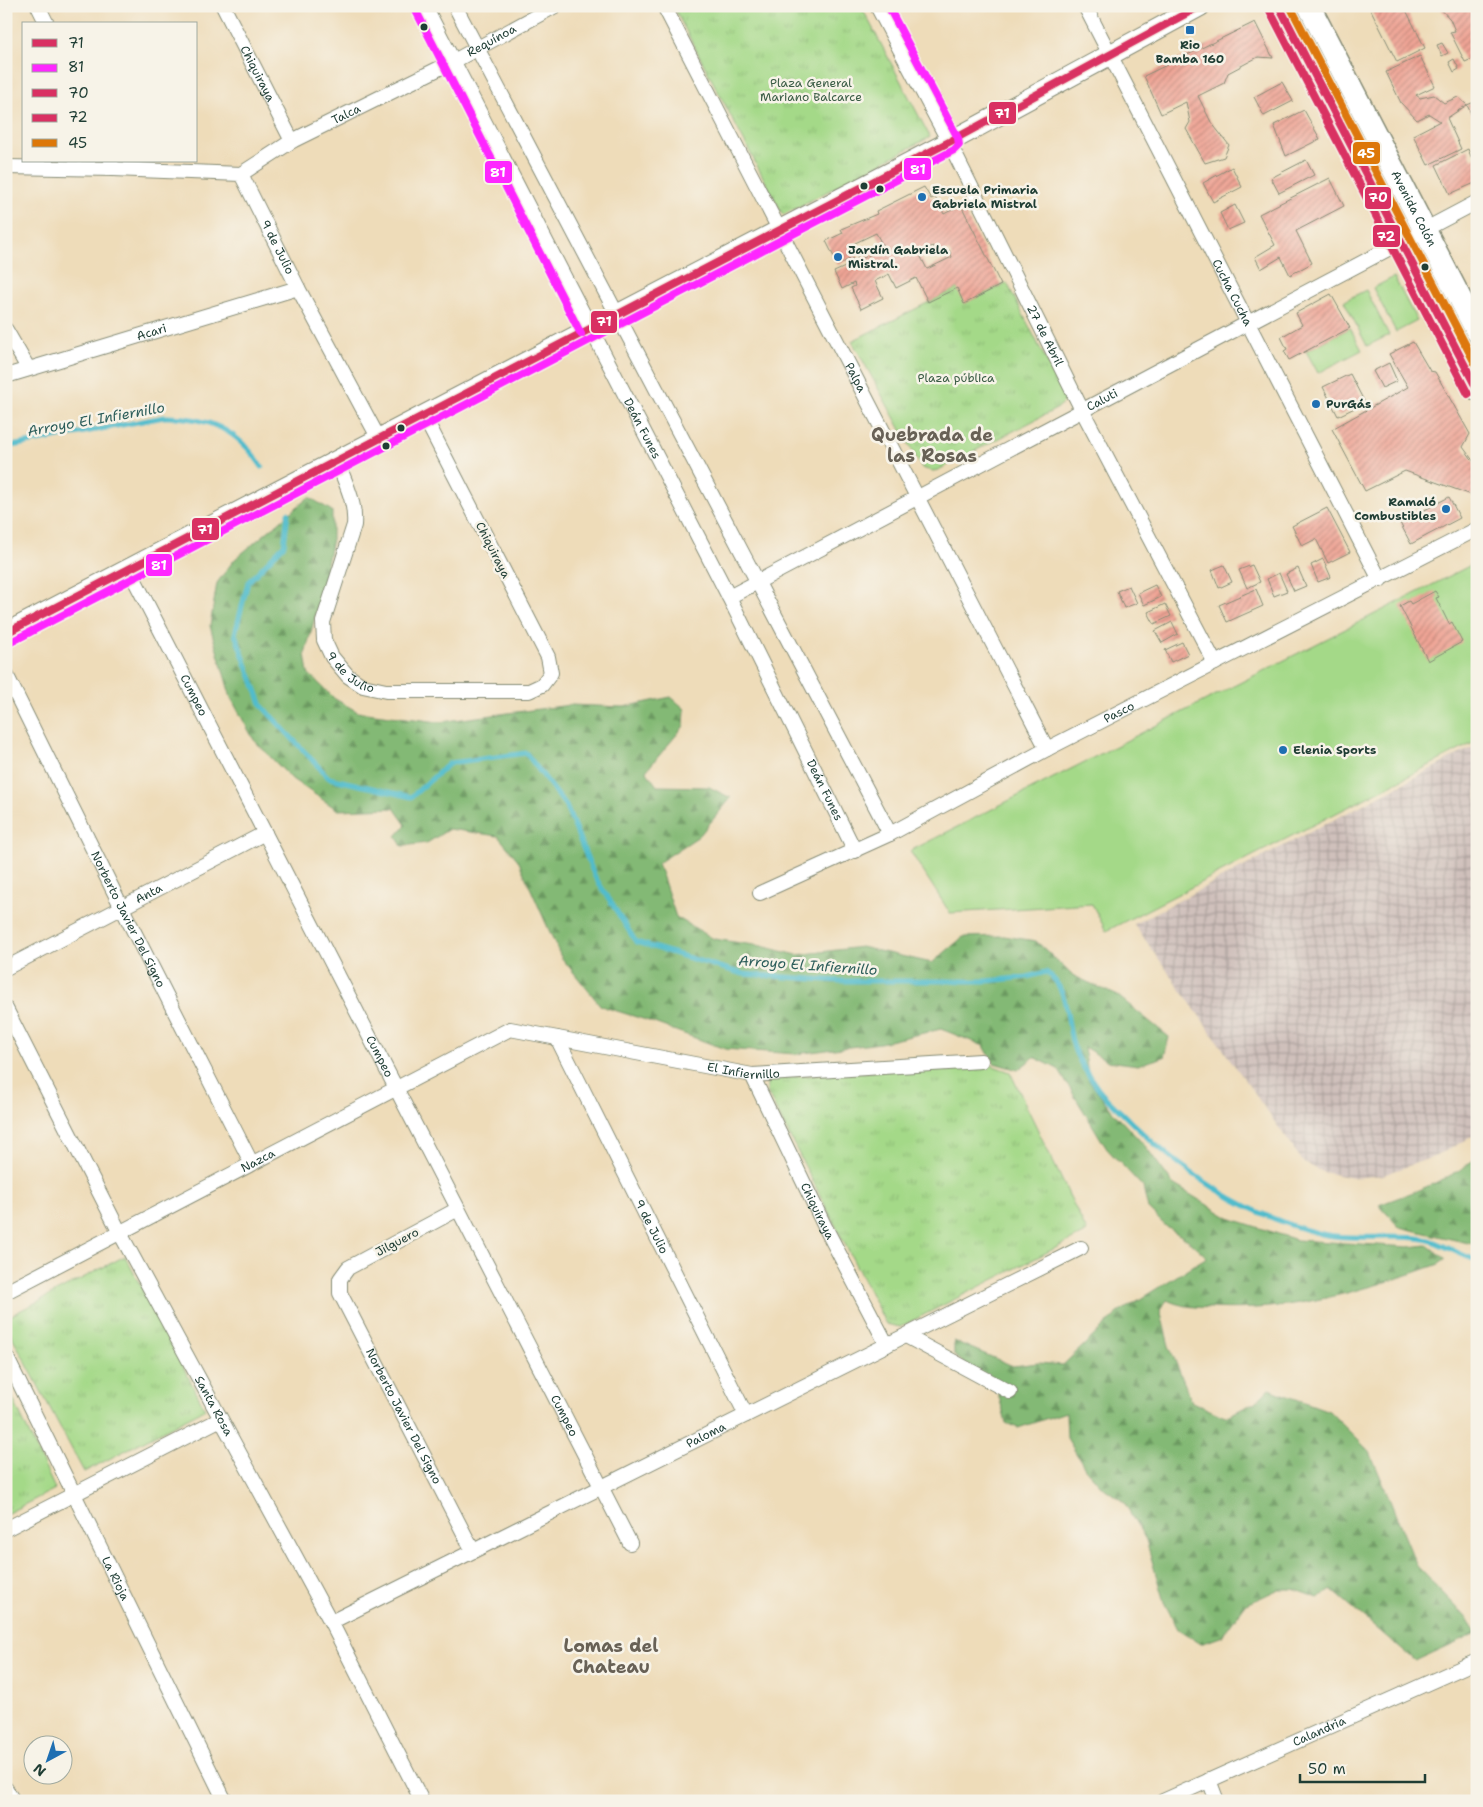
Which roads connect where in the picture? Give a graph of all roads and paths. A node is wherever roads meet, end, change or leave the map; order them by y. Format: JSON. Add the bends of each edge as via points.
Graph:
{"nodes":[{"id":1,"x":38,"y":6,"type":"edge"},
{"id":2,"x":223,"y":6,"type":"edge"},
{"id":3,"x":425,"y":6,"type":"edge"},
{"id":4,"x":455,"y":6,"type":"edge"},
{"id":5,"x":555,"y":6,"type":"edge"},
{"id":6,"x":664,"y":6,"type":"edge"},
{"id":7,"x":877,"y":6,"type":"edge"},
{"id":8,"x":1085,"y":6,"type":"edge"},
{"id":9,"x":1200,"y":6,"type":"edge"},
{"id":10,"x":1279,"y":6,"type":"edge"},
{"id":11,"x":1309,"y":6,"type":"edge"},
{"id":12,"x":46,"y":22,"type":"edge"},
{"id":13,"x":477,"y":48,"type":"junction"},
{"id":14,"x":1109,"y":53,"type":"junction"},
{"id":15,"x":454,"y":62,"type":"junction"},
{"id":16,"x":292,"y":142,"type":"junction"},
{"id":17,"x":949,"y":142,"type":"junction"},
{"id":18,"x":112,"y":165,"type":"edge"},
{"id":19,"x":6,"y":167,"type":"edge"},
{"id":20,"x":241,"y":174,"type":"junction"},
{"id":21,"x":1477,"y":202,"type":"edge"},
{"id":22,"x":1425,"y":228,"type":"junction"},
{"id":23,"x":780,"y":230,"type":"junction"},
{"id":24,"x":1402,"y":240,"type":"junction"},
{"id":25,"x":298,"y":288,"type":"junction"},
{"id":26,"x":617,"y":316,"type":"junction"},
{"id":27,"x":1247,"y":322,"type":"junction"},
{"id":28,"x":590,"y":329,"type":"junction"},
{"id":29,"x":6,"y":330,"type":"edge"},
{"id":30,"x":1477,"y":331,"type":"edge"},
{"id":31,"x":28,"y":368,"type":"junction"},
{"id":32,"x":6,"y":376,"type":"edge"},
{"id":33,"x":1477,"y":389,"type":"edge"},
{"id":34,"x":1082,"y":410,"type":"junction"},
{"id":35,"x":424,"y":416,"type":"junction"},
{"id":36,"x":378,"y":439,"type":"junction"},
{"id":37,"x":337,"y":461,"type":"junction"},
{"id":38,"x":917,"y":497,"type":"junction"},
{"id":39,"x":1477,"y":529,"type":"edge"},
{"id":40,"x":129,"y":569,"type":"junction"},
{"id":41,"x":1380,"y":580,"type":"junction"},
{"id":42,"x":756,"y":582,"type":"junction"},
{"id":43,"x":729,"y":597,"type":"junction"},
{"id":44,"x":6,"y":633,"type":"edge"},
{"id":45,"x":1214,"y":664,"type":"junction"},
{"id":46,"x":6,"y":674,"type":"edge"},
{"id":47,"x":542,"y":685,"type":"joint"},
{"id":48,"x":1047,"y":749,"type":"junction"},
{"id":49,"x":265,"y":833,"type":"junction"},
{"id":50,"x":890,"y":834,"type":"junction"},
{"id":51,"x":855,"y":852,"type":"junction"},
{"id":52,"x":760,"y":893,"type":"dead end"},
{"id":53,"x":122,"y":908,"type":"junction"},
{"id":54,"x":6,"y":968,"type":"edge"},
{"id":55,"x":6,"y":1009,"type":"edge"},
{"id":56,"x":510,"y":1029,"type":"joint"},
{"id":57,"x":557,"y":1038,"type":"junction"},
{"id":58,"x":981,"y":1061,"type":"dead end"},
{"id":59,"x":752,"y":1075,"type":"junction"},
{"id":60,"x":396,"y":1089,"type":"junction"},
{"id":61,"x":252,"y":1164,"type":"junction"},
{"id":62,"x":458,"y":1209,"type":"junction"},
{"id":63,"x":120,"y":1233,"type":"junction"},
{"id":64,"x":1081,"y":1248,"type":"dead end"},
{"id":65,"x":340,"y":1279,"type":"joint"},
{"id":66,"x":6,"y":1292,"type":"edge"},
{"id":67,"x":906,"y":1336,"type":"junction"},
{"id":68,"x":887,"y":1345,"type":"junction"},
{"id":69,"x":6,"y":1356,"type":"edge"},
{"id":70,"x":1010,"y":1392,"type":"dead end"},
{"id":71,"x":746,"y":1415,"type":"junction"},
{"id":72,"x":219,"y":1420,"type":"junction"},
{"id":73,"x":601,"y":1487,"type":"junction"},
{"id":74,"x":75,"y":1492,"type":"junction"},
{"id":75,"x":6,"y":1529,"type":"edge"},
{"id":76,"x":630,"y":1543,"type":"dead end"},
{"id":77,"x":473,"y":1551,"type":"junction"},
{"id":78,"x":330,"y":1622,"type":"junction"},
{"id":79,"x":1477,"y":1661,"type":"edge"},
{"id":80,"x":1209,"y":1780,"type":"junction"},
{"id":81,"x":6,"y":1789,"type":"edge"},
{"id":82,"x":13,"y":1801,"type":"edge"},
{"id":83,"x":225,"y":1801,"type":"edge"},
{"id":84,"x":422,"y":1801,"type":"edge"},
{"id":85,"x":1163,"y":1801,"type":"edge"},
{"id":86,"x":1217,"y":1801,"type":"edge"}],
"edges":[{"from":1,"to":12,"type":"street"},
{"from":2,"to":16,"type":"street","name":"Chiquiraya"},
{"from":3,"to":15,"type":"street","name":"Deán Funes"},
{"from":4,"to":13,"type":"street"},
{"from":5,"to":13,"type":"street","name":"Requínoa"},
{"from":6,"to":23,"type":"street","name":"Palpa"},
{"from":7,"to":17,"type":"street","name":"27 de Abril"},
{"from":8,"to":14,"type":"street","name":"Cucha Cucha"},
{"from":9,"to":14,"type":"main road"},
{"from":10,"to":24,"type":"main road","name":"Avenida Colón"},
{"from":11,"to":22,"type":"main road","name":"Avenida Colón"},
{"from":13,"to":15,"type":"street","name":"Requínoa"},
{"from":13,"to":26,"type":"street"},
{"from":14,"to":17,"type":"main road"},
{"from":14,"to":27,"type":"street","name":"Cucha Cucha"},
{"from":15,"to":16,"type":"street","name":"Talca"},
{"from":15,"to":28,"type":"street","name":"Deán Funes"},
{"from":16,"to":20,"type":"street","name":"Talca"},
{"from":17,"to":23,"type":"main road"},
{"from":17,"to":34,"type":"street","name":"27 de Abril"},
{"from":18,"to":19,"type":"street"},
{"from":18,"to":20,"type":"street"},
{"from":20,"to":25,"type":"street","name":"9 de Julio"},
{"from":21,"to":22,"type":"street","name":"Caluti"},
{"from":22,"to":24,"type":"street","name":"Caluti"},
{"from":22,"to":30,"type":"main road","name":"Avenida Colón"},
{"from":23,"to":26,"type":"main road"},
{"from":23,"to":38,"type":"street","name":"Palpa"},
{"from":24,"to":27,"type":"street","name":"Caluti"},
{"from":24,"to":33,"type":"main road","name":"Avenida Colón"},
{"from":25,"to":31,"type":"street","name":"Acari"},
{"from":25,"to":36,"type":"street","name":"9 de Julio"},
{"from":26,"to":28,"type":"main road"},
{"from":26,"to":42,"type":"street"},
{"from":27,"to":34,"type":"street","name":"Caluti"},
{"from":27,"to":41,"type":"street","name":"Cucha Cucha"},
{"from":28,"to":35,"type":"main road"},
{"from":28,"to":43,"type":"street","name":"Deán Funes"},
{"from":29,"to":31,"type":"street"},
{"from":31,"to":32,"type":"street","name":"Acari"},
{"from":34,"to":38,"type":"street","name":"Caluti"},
{"from":34,"to":45,"type":"street","name":"27 de Abril"},
{"from":35,"to":36,"type":"main road"},
{"from":35,"to":47,"type":"street","name":"Chiquiraya","via":[[548,657],[551,673]]},
{"from":36,"to":37,"type":"main road"},
{"from":37,"to":40,"type":"main road"},
{"from":37,"to":47,"type":"street","name":"9 de Julio","via":[[355,514],[324,622],[324,640],[332,657],[348,676],[363,686],[386,690],[529,691]]},
{"from":38,"to":42,"type":"street","name":"Caluti"},
{"from":38,"to":48,"type":"street","name":"Palpa"},
{"from":39,"to":41,"type":"street","name":"Pasco"},
{"from":40,"to":44,"type":"main road"},
{"from":40,"to":49,"type":"street","name":"Cumpeo"},
{"from":41,"to":45,"type":"street","name":"Pasco"},
{"from":42,"to":43,"type":"street","name":"Caluti"},
{"from":42,"to":50,"type":"street"},
{"from":43,"to":51,"type":"street","name":"Deán Funes"},
{"from":45,"to":48,"type":"street","name":"Pasco"},
{"from":46,"to":53,"type":"street","name":"Norberto Javier Del Signo"},
{"from":48,"to":50,"type":"street","name":"Pasco"},
{"from":49,"to":53,"type":"street","name":"Anta"},
{"from":49,"to":60,"type":"street","name":"Cumpeo"},
{"from":50,"to":51,"type":"street","name":"Pasco"},
{"from":51,"to":52,"type":"street","name":"Pasco"},
{"from":53,"to":54,"type":"street","name":"Anta"},
{"from":53,"to":61,"type":"street","name":"Norberto Javier Del Signo"},
{"from":55,"to":63,"type":"street","name":"Santa Rosa"},
{"from":56,"to":57,"type":"street","name":"El Infiernillo"},
{"from":56,"to":60,"type":"street","name":"Nazca"},
{"from":57,"to":59,"type":"street","name":"El Infiernillo"},
{"from":57,"to":71,"type":"street","name":"9 de Julio"},
{"from":58,"to":59,"type":"street","name":"El Infiernillo"},
{"from":59,"to":68,"type":"street","name":"Chiquiraya","via":[[824,1225]]},
{"from":60,"to":61,"type":"street","name":"Nazca"},
{"from":60,"to":62,"type":"street","name":"Cumpeo"},
{"from":61,"to":63,"type":"street","name":"Nazca"},
{"from":62,"to":65,"type":"street","name":"Jilguero","via":[[348,1268]]},
{"from":62,"to":73,"type":"street","name":"Cumpeo"},
{"from":63,"to":66,"type":"street","name":"Nazca"},
{"from":63,"to":72,"type":"street","name":"Santa Rosa"},
{"from":64,"to":67,"type":"street","name":"Paloma"},
{"from":65,"to":77,"type":"street","name":"Norberto Javier Del Signo","via":[[340,1293]]},
{"from":67,"to":68,"type":"street","name":"Paloma"},
{"from":67,"to":70,"type":"street"},
{"from":68,"to":71,"type":"street","name":"Paloma"},
{"from":69,"to":74,"type":"street","name":"La Rioja"},
{"from":71,"to":73,"type":"street","name":"Paloma"},
{"from":72,"to":74,"type":"street"},
{"from":72,"to":78,"type":"street","name":"Santa Rosa"},
{"from":73,"to":76,"type":"street","name":"Cumpeo"},
{"from":73,"to":77,"type":"street","name":"Paloma"},
{"from":74,"to":75,"type":"street"},
{"from":74,"to":83,"type":"street","name":"La Rioja"},
{"from":77,"to":78,"type":"street","name":"Paloma"},
{"from":78,"to":84,"type":"street","name":"Santa Rosa"},
{"from":79,"to":80,"type":"street","name":"Calandria"},
{"from":80,"to":85,"type":"street","name":"Calandria"},
{"from":80,"to":86,"type":"street"},
{"from":81,"to":82,"type":"street"}]}
